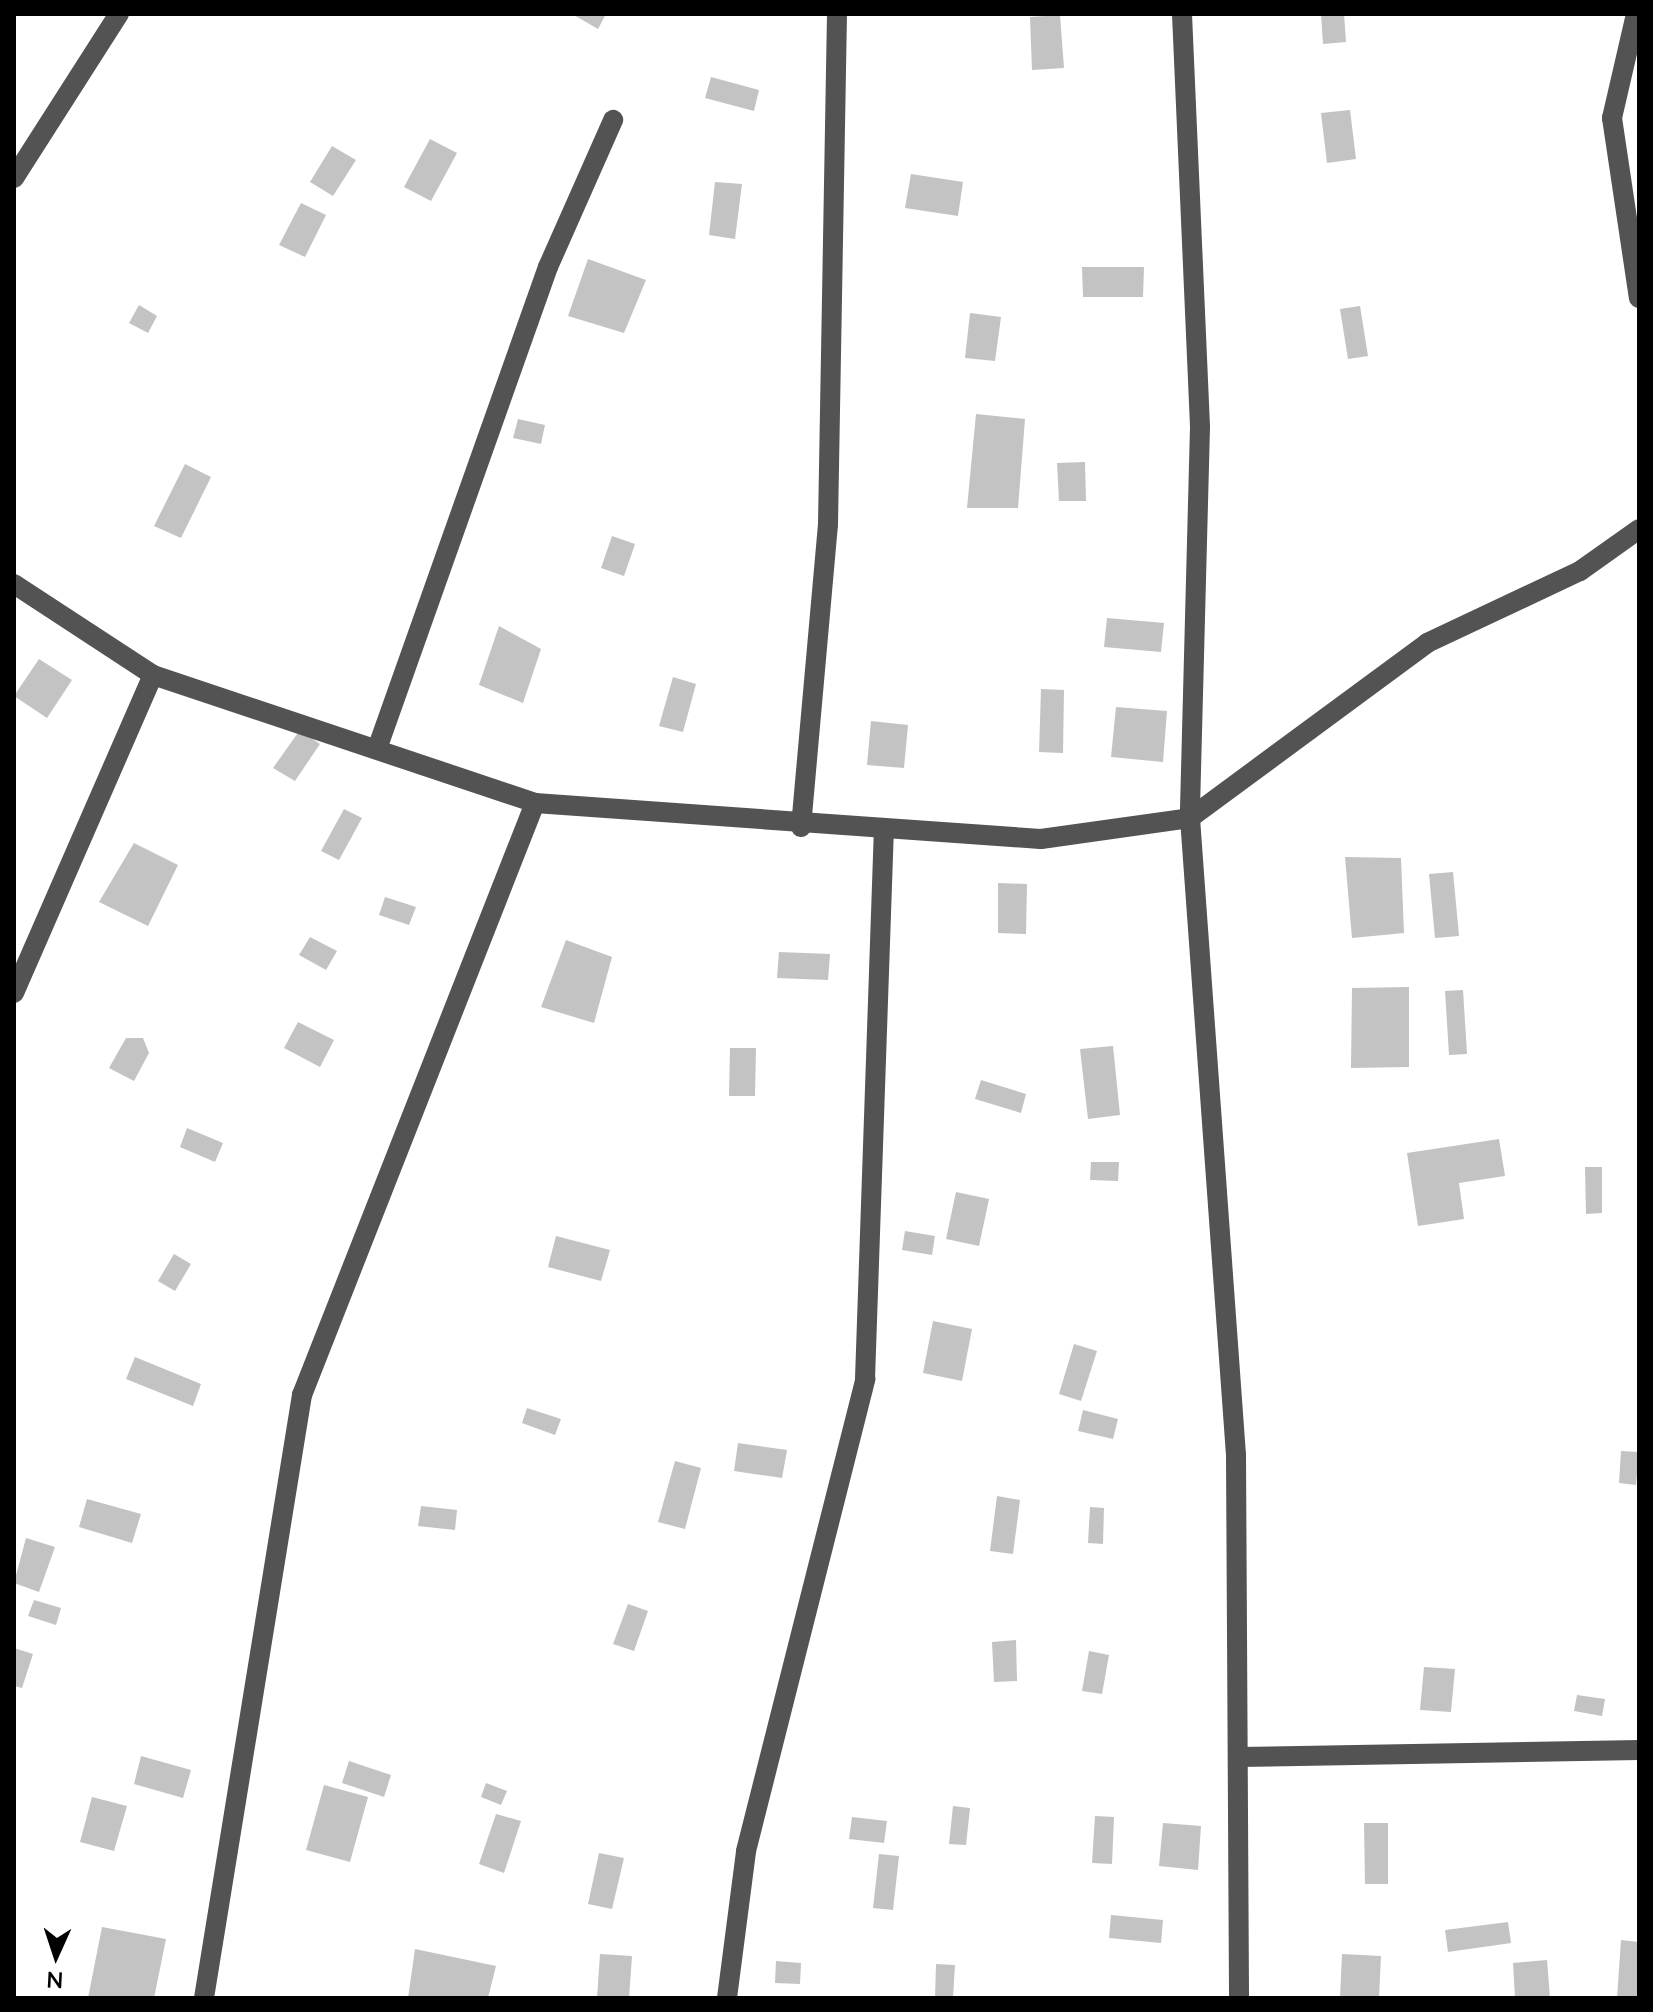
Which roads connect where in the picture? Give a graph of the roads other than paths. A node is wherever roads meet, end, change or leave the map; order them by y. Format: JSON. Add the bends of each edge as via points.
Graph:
{"nodes":[{"id":1,"x":119,"y":14,"type":"edge"},
{"id":2,"x":837,"y":14,"type":"edge"},
{"id":3,"x":1182,"y":14,"type":"edge"},
{"id":4,"x":1636,"y":14,"type":"edge"},
{"id":5,"x":613,"y":120,"type":"dead end"},
{"id":6,"x":14,"y":178,"type":"edge"},
{"id":7,"x":1639,"y":298,"type":"edge"},
{"id":8,"x":1639,"y":529,"type":"edge"},
{"id":9,"x":14,"y":584,"type":"edge"},
{"id":10,"x":153,"y":675,"type":"junction"},
{"id":11,"x":377,"y":749,"type":"junction"},
{"id":12,"x":535,"y":803,"type":"junction"},
{"id":13,"x":1190,"y":818,"type":"junction"},
{"id":14,"x":801,"y":827,"type":"junction"},
{"id":15,"x":884,"y":828,"type":"junction"},
{"id":16,"x":14,"y":993,"type":"edge"},
{"id":17,"x":1639,"y":1750,"type":"edge"},
{"id":18,"x":1238,"y":1757,"type":"junction"},
{"id":19,"x":204,"y":1998,"type":"edge"},
{"id":20,"x":727,"y":1998,"type":"edge"},
{"id":21,"x":1239,"y":1998,"type":"edge"}],
"edges":[{"from":1,"to":6,"type":"street"},
{"from":2,"to":14,"type":"street","via":[[828,524]]},
{"from":3,"to":13,"type":"street","via":[[1200,427]]},
{"from":4,"to":7,"type":"street","via":[[1612,118]]},
{"from":5,"to":11,"type":"street","via":[[548,267]]},
{"from":8,"to":13,"type":"street","via":[[1580,571],[1427,643]]},
{"from":9,"to":10,"type":"street"},
{"from":10,"to":11,"type":"street"},
{"from":10,"to":16,"type":"street"},
{"from":11,"to":12,"type":"street"},
{"from":12,"to":14,"type":"street"},
{"from":12,"to":19,"type":"street","via":[[302,1395]]},
{"from":13,"to":15,"type":"street","via":[[1041,839]]},
{"from":13,"to":18,"type":"street","via":[[1236,1455]]},
{"from":14,"to":15,"type":"street"},
{"from":15,"to":20,"type":"street","via":[[865,1379],[746,1851]]},
{"from":17,"to":18,"type":"street"},
{"from":18,"to":21,"type":"street"}]}
